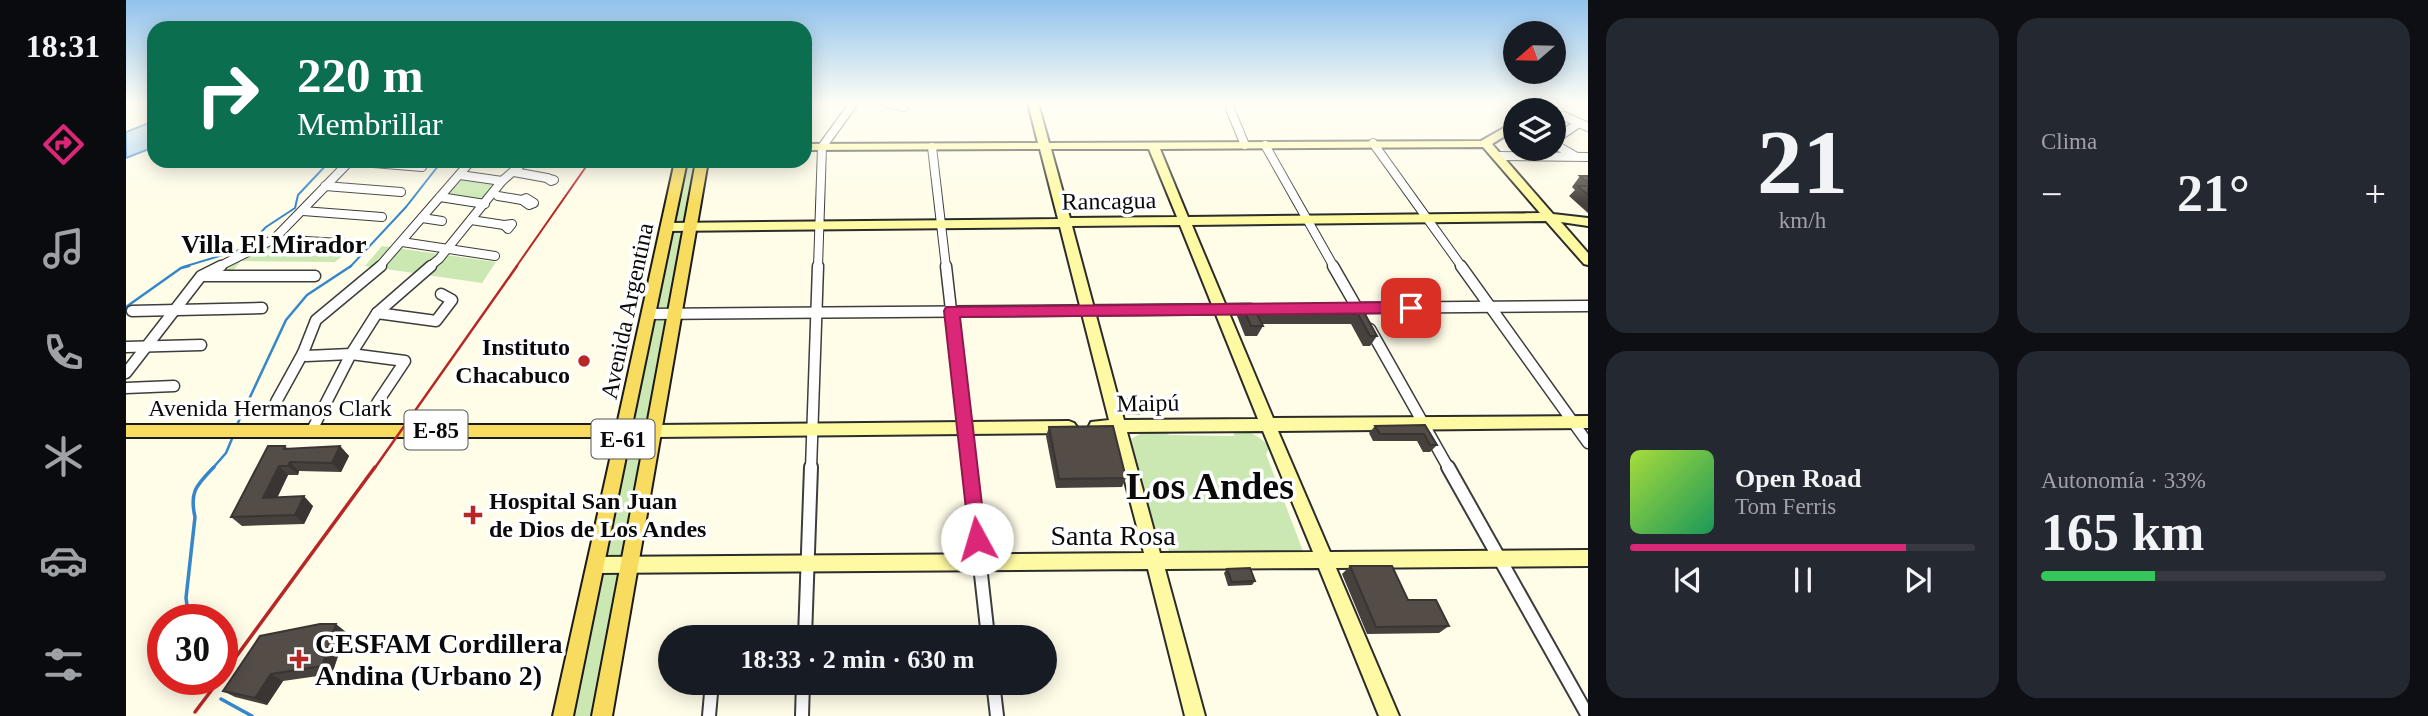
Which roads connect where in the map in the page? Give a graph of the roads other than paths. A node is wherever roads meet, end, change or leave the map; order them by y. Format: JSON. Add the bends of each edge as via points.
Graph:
{"nodes":[{"id":1,"x":830,"y":136,"type":"edge"},
{"id":2,"x":1042,"y":136,"type":"edge"},
{"id":3,"x":1241,"y":136,"type":"edge"},
{"id":4,"x":1494,"y":136,"type":"edge"},
{"id":5,"x":1373,"y":143,"type":"junction"},
{"id":6,"x":1486,"y":144,"type":"junction"},
{"id":7,"x":1245,"y":145,"type":"junction"},
{"id":8,"x":1265,"y":145,"type":"junction"},
{"id":9,"x":1044,"y":146,"type":"junction"},
{"id":10,"x":1153,"y":146,"type":"junction"},
{"id":11,"x":812,"y":147,"type":"edge"},
{"id":12,"x":822,"y":147,"type":"junction"},
{"id":13,"x":932,"y":147,"type":"junction"},
{"id":14,"x":1566,"y":150,"type":"edge"},
{"id":15,"x":1497,"y":156,"type":"junction"},
{"id":16,"x":1503,"y":156,"type":"edge"},
{"id":17,"x":1566,"y":158,"type":"edge"},
{"id":18,"x":1577,"y":158,"type":"junction"},
{"id":19,"x":1588,"y":158,"type":"edge"},
{"id":20,"x":342,"y":168,"type":"edge"},
{"id":21,"x":466,"y":168,"type":"edge"},
{"id":22,"x":520,"y":168,"type":"edge"},
{"id":23,"x":522,"y":168,"type":"edge"},
{"id":24,"x":680,"y":168,"type":"edge"},
{"id":25,"x":701,"y":168,"type":"edge"},
{"id":26,"x":516,"y":173,"type":"junction"},
{"id":27,"x":460,"y":175,"type":"junction"},
{"id":28,"x":547,"y":178,"type":"dead end"},
{"id":29,"x":502,"y":181,"type":"junction"},
{"id":30,"x":325,"y":186,"type":"junction"},
{"id":31,"x":401,"y":192,"type":"dead end"},
{"id":32,"x":498,"y":196,"type":"junction"},
{"id":33,"x":440,"y":197,"type":"junction"},
{"id":34,"x":522,"y":200,"type":"dead end"},
{"id":35,"x":485,"y":204,"type":"junction"},
{"id":36,"x":303,"y":211,"type":"junction"},
{"id":37,"x":382,"y":217,"type":"dead end"},
{"id":38,"x":422,"y":218,"type":"junction"},
{"id":39,"x":1550,"y":218,"type":"junction"},
{"id":40,"x":1427,"y":219,"type":"junction"},
{"id":41,"x":1308,"y":220,"type":"junction"},
{"id":42,"x":442,"y":221,"type":"dead end"},
{"id":43,"x":475,"y":221,"type":"junction"},
{"id":44,"x":1185,"y":221,"type":"junction"},
{"id":45,"x":1588,"y":222,"type":"edge"},
{"id":46,"x":1066,"y":223,"type":"junction"},
{"id":47,"x":941,"y":224,"type":"junction"},
{"id":48,"x":504,"y":225,"type":"dead end"},
{"id":49,"x":821,"y":225,"type":"junction"},
{"id":50,"x":668,"y":227,"type":"junction"},
{"id":51,"x":690,"y":227,"type":"junction"},
{"id":52,"x":274,"y":239,"type":"junction"},
{"id":53,"x":402,"y":242,"type":"junction"},
{"id":54,"x":355,"y":244,"type":"dead end"},
{"id":55,"x":453,"y":249,"type":"junction"},
{"id":56,"x":495,"y":256,"type":"dead end"},
{"id":57,"x":1588,"y":261,"type":"edge"},
{"id":58,"x":201,"y":276,"type":"junction"},
{"id":59,"x":315,"y":276,"type":"dead end"},
{"id":60,"x":441,"y":294,"type":"dead end"},
{"id":61,"x":1588,"y":306,"type":"edge"},
{"id":62,"x":1490,"y":307,"type":"junction"},
{"id":63,"x":262,"y":308,"type":"dead end"},
{"id":64,"x":1344,"y":308,"type":"edge"},
{"id":65,"x":1358,"y":308,"type":"junction"},
{"id":66,"x":1221,"y":309,"type":"junction"},
{"id":67,"x":1262,"y":309,"type":"edge"},
{"id":68,"x":174,"y":310,"type":"junction"},
{"id":69,"x":1088,"y":310,"type":"junction"},
{"id":70,"x":132,"y":311,"type":"dead end"},
{"id":71,"x":952,"y":311,"type":"junction"},
{"id":72,"x":817,"y":313,"type":"junction"},
{"id":73,"x":380,"y":314,"type":"junction"},
{"id":74,"x":650,"y":314,"type":"junction"},
{"id":75,"x":677,"y":314,"type":"junction"},
{"id":76,"x":201,"y":345,"type":"dead end"},
{"id":77,"x":126,"y":347,"type":"edge"},
{"id":78,"x":146,"y":347,"type":"junction"},
{"id":79,"x":303,"y":353,"type":"junction"},
{"id":80,"x":354,"y":354,"type":"junction"},
{"id":81,"x":126,"y":373,"type":"edge"},
{"id":82,"x":174,"y":386,"type":"dead end"},
{"id":83,"x":126,"y":388,"type":"edge"},
{"id":84,"x":276,"y":401,"type":"dead end"},
{"id":85,"x":377,"y":403,"type":"dead end"},
{"id":86,"x":1580,"y":422,"type":"edge"},
{"id":87,"x":1423,"y":423,"type":"junction"},
{"id":88,"x":1236,"y":425,"type":"junction"},
{"id":89,"x":1269,"y":425,"type":"junction"},
{"id":90,"x":1119,"y":426,"type":"junction"},
{"id":91,"x":1145,"y":426,"type":"junction"},
{"id":92,"x":964,"y":428,"type":"junction"},
{"id":93,"x":813,"y":429,"type":"junction"},
{"id":94,"x":316,"y":430,"type":"junction"},
{"id":95,"x":126,"y":431,"type":"edge"},
{"id":96,"x":625,"y":431,"type":"junction"},
{"id":97,"x":655,"y":431,"type":"junction"},
{"id":98,"x":1588,"y":443,"type":"edge"},
{"id":99,"x":1124,"y":444,"type":"junction"},
{"id":100,"x":1283,"y":457,"type":"junction"},
{"id":101,"x":1146,"y":531,"type":"junction"},
{"id":102,"x":1315,"y":537,"type":"junction"},
{"id":103,"x":1588,"y":558,"type":"edge"},
{"id":104,"x":1499,"y":559,"type":"junction"},
{"id":105,"x":1295,"y":560,"type":"junction"},
{"id":106,"x":1325,"y":560,"type":"junction"},
{"id":107,"x":1154,"y":561,"type":"junction"},
{"id":108,"x":1176,"y":561,"type":"junction"},
{"id":109,"x":979,"y":562,"type":"junction"},
{"id":110,"x":808,"y":563,"type":"junction"},
{"id":111,"x":630,"y":564,"type":"junction"},
{"id":112,"x":597,"y":565,"type":"junction"},
{"id":113,"x":805,"y":625,"type":"edge"},
{"id":114,"x":987,"y":625,"type":"edge"},
{"id":115,"x":711,"y":695,"type":"edge"},
{"id":116,"x":803,"y":695,"type":"edge"},
{"id":117,"x":995,"y":695,"type":"edge"},
{"id":118,"x":563,"y":716,"type":"edge"},
{"id":119,"x":602,"y":716,"type":"edge"},
{"id":120,"x":709,"y":716,"type":"edge"},
{"id":121,"x":802,"y":716,"type":"edge"},
{"id":122,"x":997,"y":716,"type":"edge"},
{"id":123,"x":1195,"y":716,"type":"edge"},
{"id":124,"x":1389,"y":716,"type":"edge"},
{"id":125,"x":1588,"y":716,"type":"edge"}],
"edges":[{"from":1,"to":12,"type":"street"},
{"from":2,"to":9,"type":"main road"},
{"from":3,"to":7,"type":"street"},
{"from":4,"to":6,"type":"main road"},
{"from":5,"to":6,"type":"main road"},
{"from":5,"to":8,"type":"main road"},
{"from":5,"to":40,"type":"street"},
{"from":6,"to":15,"type":"main road"},
{"from":7,"to":8,"type":"main road"},
{"from":7,"to":10,"type":"main road"},
{"from":8,"to":41,"type":"street"},
{"from":9,"to":10,"type":"main road"},
{"from":9,"to":13,"type":"main road"},
{"from":9,"to":46,"type":"main road"},
{"from":10,"to":44,"type":"main road"},
{"from":11,"to":12,"type":"main road"},
{"from":12,"to":13,"type":"main road"},
{"from":12,"to":49,"type":"street"},
{"from":13,"to":47,"type":"street"},
{"from":14,"to":18,"type":"street"},
{"from":15,"to":16,"type":"street"},
{"from":15,"to":39,"type":"main road"},
{"from":17,"to":18,"type":"street"},
{"from":18,"to":19,"type":"street"},
{"from":20,"to":30,"type":"street"},
{"from":21,"to":27,"type":"street"},
{"from":22,"to":26,"type":"street"},
{"from":23,"to":26,"type":"street"},
{"from":24,"to":50,"type":"main road","name":"Avenida Argentina","number":"E-61"},
{"from":25,"to":51,"type":"main road","name":"Avenida Argentina","number":"E-61"},
{"from":26,"to":28,"type":"street"},
{"from":26,"to":29,"type":"street"},
{"from":26,"to":32,"type":"street"},
{"from":27,"to":29,"type":"street"},
{"from":27,"to":33,"type":"street"},
{"from":29,"to":35,"type":"street"},
{"from":30,"to":31,"type":"street"},
{"from":30,"to":36,"type":"street"},
{"from":32,"to":34,"type":"street"},
{"from":32,"to":43,"type":"street"},
{"from":33,"to":35,"type":"street"},
{"from":33,"to":38,"type":"street"},
{"from":35,"to":43,"type":"street"},
{"from":36,"to":37,"type":"street"},
{"from":36,"to":52,"type":"street"},
{"from":38,"to":42,"type":"street"},
{"from":38,"to":53,"type":"street"},
{"from":39,"to":40,"type":"main road","name":"Rancagua"},
{"from":39,"to":45,"type":"main road","name":"Rancagua"},
{"from":39,"to":57,"type":"main road"},
{"from":40,"to":41,"type":"main road","name":"Rancagua"},
{"from":40,"to":62,"type":"street"},
{"from":41,"to":44,"type":"main road","name":"Rancagua"},
{"from":41,"to":65,"type":"street"},
{"from":43,"to":48,"type":"street"},
{"from":43,"to":55,"type":"street"},
{"from":44,"to":46,"type":"main road","name":"Rancagua"},
{"from":44,"to":66,"type":"main road"},
{"from":46,"to":47,"type":"main road","name":"Rancagua"},
{"from":46,"to":69,"type":"main road"},
{"from":47,"to":49,"type":"main road","name":"Rancagua"},
{"from":47,"to":71,"type":"street"},
{"from":49,"to":51,"type":"main road","name":"Rancagua"},
{"from":49,"to":72,"type":"street"},
{"from":50,"to":51,"type":"main road","name":"Rancagua"},
{"from":50,"to":74,"type":"main road","name":"Avenida Argentina","number":"E-61"},
{"from":51,"to":75,"type":"main road","name":"Avenida Argentina","number":"E-61"},
{"from":52,"to":54,"type":"street"},
{"from":52,"to":58,"type":"street"},
{"from":53,"to":55,"type":"street"},
{"from":53,"to":79,"type":"street","via":[[364,282],[316,320]]},
{"from":55,"to":56,"type":"street"},
{"from":55,"to":73,"type":"street"},
{"from":58,"to":59,"type":"street"},
{"from":58,"to":68,"type":"street"},
{"from":60,"to":73,"type":"street","via":[[452,300],[436,321]]},
{"from":61,"to":62,"type":"street"},
{"from":62,"to":65,"type":"street"},
{"from":62,"to":86,"type":"street"},
{"from":63,"to":68,"type":"street"},
{"from":64,"to":65,"type":"street"},
{"from":65,"to":87,"type":"street"},
{"from":66,"to":67,"type":"street"},
{"from":66,"to":69,"type":"street"},
{"from":66,"to":89,"type":"main road"},
{"from":68,"to":70,"type":"street"},
{"from":68,"to":78,"type":"street"},
{"from":69,"to":71,"type":"street"},
{"from":69,"to":90,"type":"main road"},
{"from":71,"to":72,"type":"street"},
{"from":71,"to":92,"type":"street"},
{"from":72,"to":75,"type":"street"},
{"from":72,"to":93,"type":"street"},
{"from":73,"to":80,"type":"street"},
{"from":74,"to":75,"type":"street"},
{"from":74,"to":96,"type":"main road","name":"Avenida Argentina","number":"E-61"},
{"from":75,"to":97,"type":"main road","name":"Avenida Argentina","number":"E-61"},
{"from":76,"to":78,"type":"street"},
{"from":77,"to":78,"type":"street"},
{"from":78,"to":81,"type":"street"},
{"from":79,"to":80,"type":"street"},
{"from":79,"to":84,"type":"street"},
{"from":80,"to":85,"type":"street","via":[[405,361]]},
{"from":80,"to":94,"type":"street"},
{"from":82,"to":83,"type":"street"},
{"from":86,"to":87,"type":"main road","name":"Maipú"},
{"from":86,"to":98,"type":"street"},
{"from":87,"to":89,"type":"main road","name":"Maipú"},
{"from":87,"to":104,"type":"street"},
{"from":88,"to":89,"type":"main road","name":"Maipú"},
{"from":88,"to":91,"type":"main road","name":"Maipú"},
{"from":88,"to":100,"type":"main road","via":[[1264,438]]},
{"from":89,"to":100,"type":"main road"},
{"from":90,"to":91,"type":"main road","name":"Maipú"},
{"from":90,"to":92,"type":"main road","name":"Maipú"},
{"from":90,"to":99,"type":"main road"},
{"from":91,"to":99,"type":"main road","via":[[1133,430]]},
{"from":92,"to":93,"type":"main road","name":"Maipú"},
{"from":92,"to":109,"type":"street"},
{"from":93,"to":97,"type":"main road","name":"Maipú"},
{"from":93,"to":110,"type":"street"},
{"from":94,"to":95,"type":"main road","name":"Avenida Hermanos Clark","number":"E-85"},
{"from":94,"to":96,"type":"main road","name":"Avenida Hermanos Clark","number":"E-85"},
{"from":96,"to":97,"type":"main road","name":"Maipú","number":"E-85"},
{"from":96,"to":112,"type":"main road","name":"Avenida Argentina","number":"E-61"},
{"from":97,"to":111,"type":"main road","name":"Avenida Argentina","number":"E-61"},
{"from":99,"to":101,"type":"main road"},
{"from":100,"to":102,"type":"main road"},
{"from":101,"to":107,"type":"main road"},
{"from":101,"to":108,"type":"main road","via":[[1154,548]]},
{"from":102,"to":105,"type":"main road","via":[[1308,557]]},
{"from":102,"to":106,"type":"main road"},
{"from":103,"to":104,"type":"main road","name":"Santa Rosa"},
{"from":104,"to":106,"type":"main road","name":"Santa Rosa"},
{"from":104,"to":125,"type":"street"},
{"from":105,"to":106,"type":"main road","name":"Santa Rosa"},
{"from":105,"to":108,"type":"main road","name":"Santa Rosa"},
{"from":106,"to":124,"type":"main road"},
{"from":107,"to":108,"type":"main road","name":"Santa Rosa"},
{"from":107,"to":109,"type":"main road","name":"Santa Rosa"},
{"from":107,"to":123,"type":"main road"},
{"from":109,"to":110,"type":"main road","name":"Santa Rosa"},
{"from":109,"to":114,"type":"street"},
{"from":110,"to":111,"type":"main road","name":"Santa Rosa"},
{"from":110,"to":113,"type":"street"},
{"from":111,"to":112,"type":"main road","name":"Santa Rosa"},
{"from":111,"to":119,"type":"main road","name":"Avenida Argentina","number":"E-61"},
{"from":112,"to":118,"type":"main road","name":"Avenida Argentina","number":"E-61"},
{"from":115,"to":120,"type":"street"},
{"from":116,"to":121,"type":"street"},
{"from":117,"to":122,"type":"street"}]}
